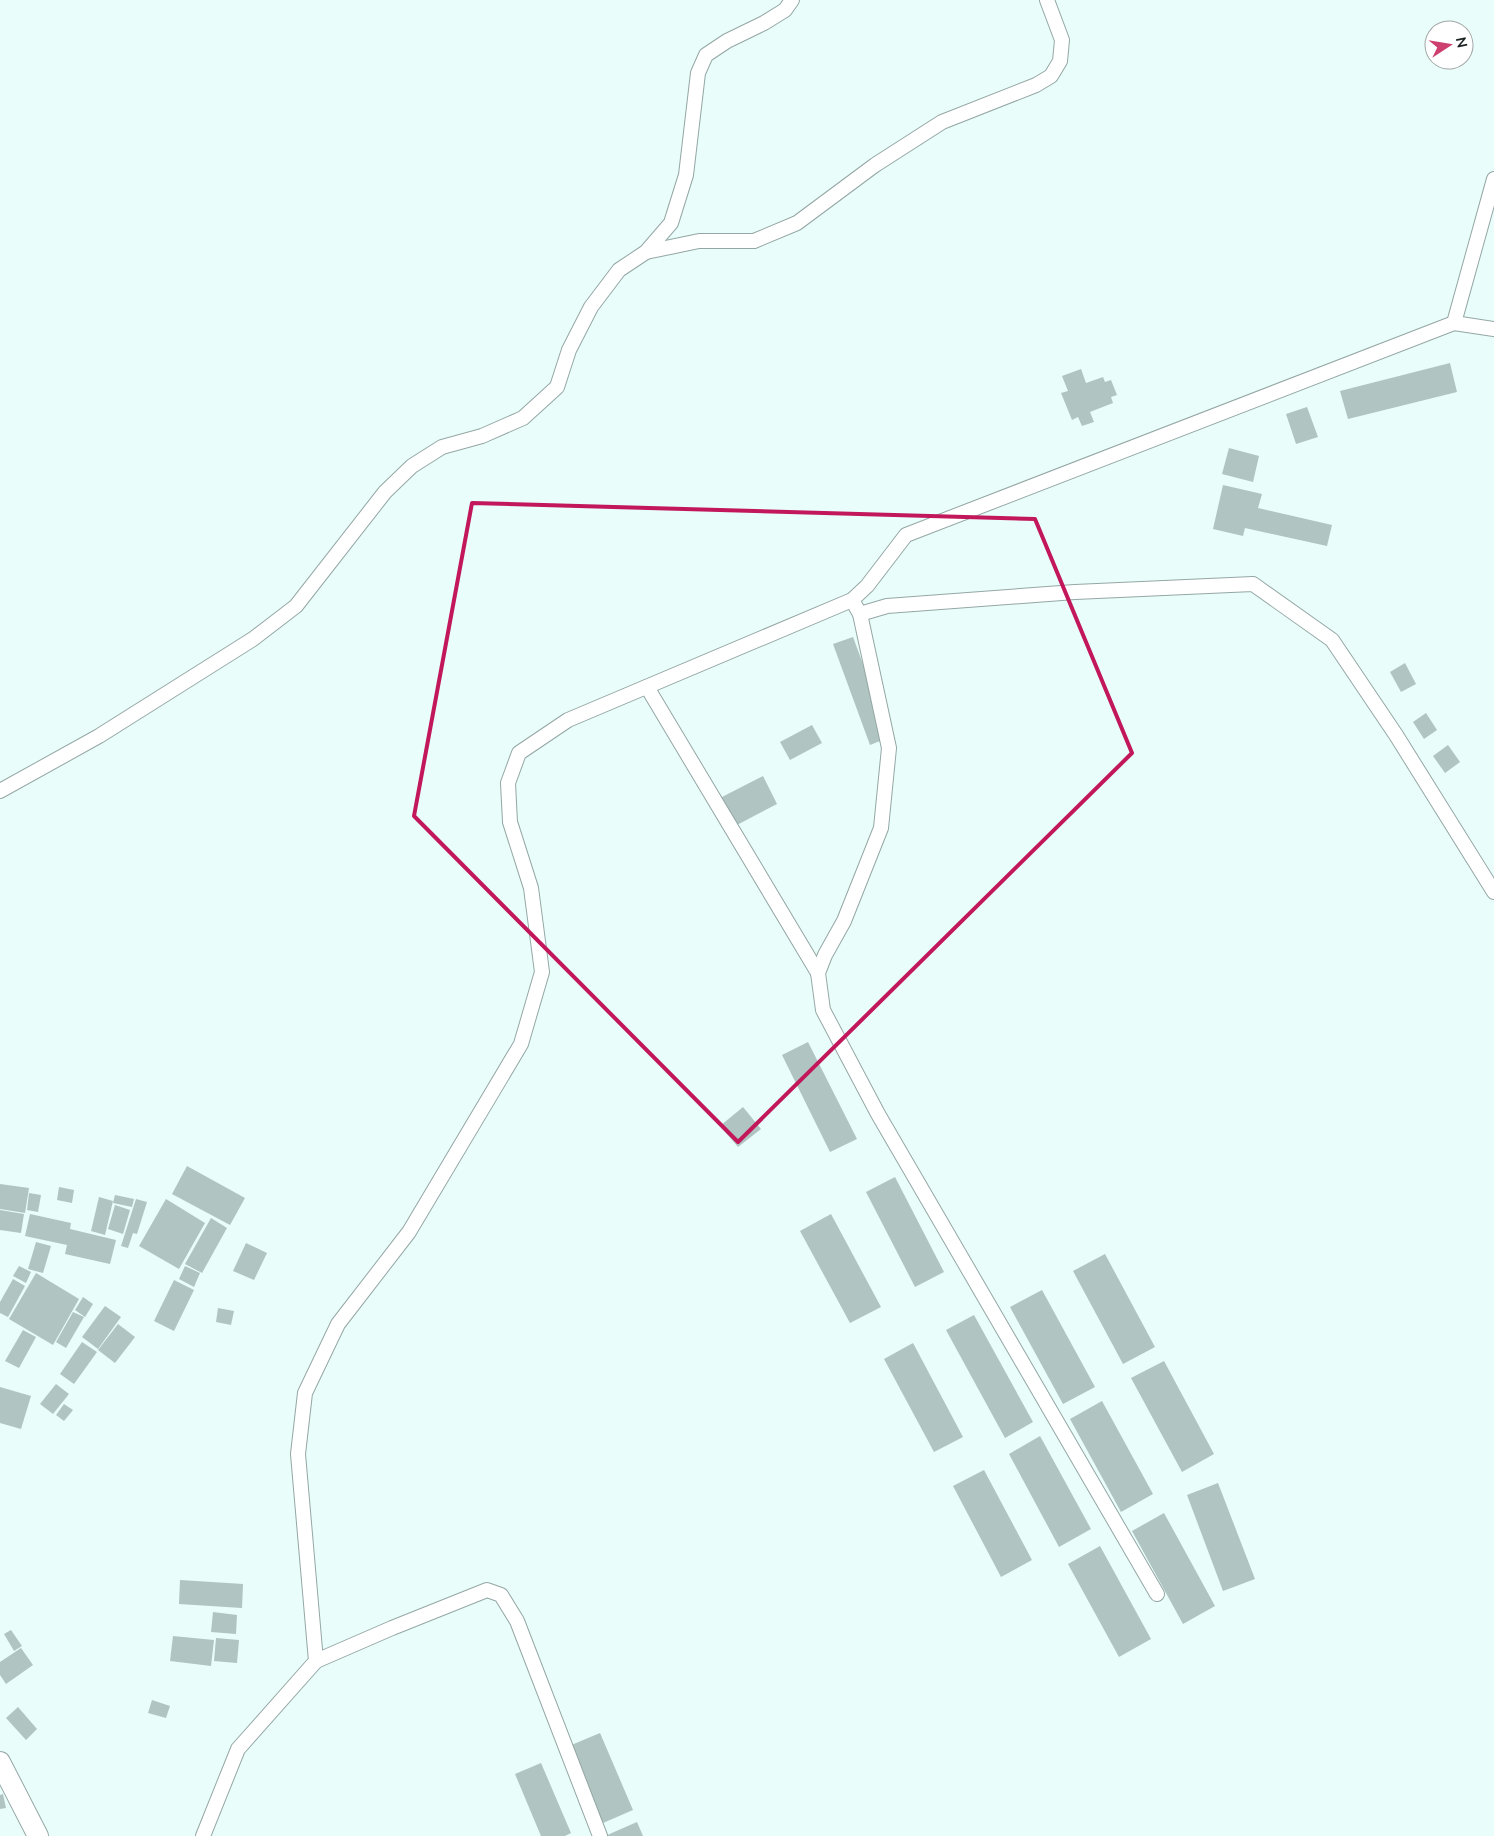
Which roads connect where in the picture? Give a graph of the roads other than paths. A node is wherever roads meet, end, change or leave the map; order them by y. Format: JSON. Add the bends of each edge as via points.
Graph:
{"nodes":[{"id":1,"x":792,"y":0,"type":"edge"},
{"id":2,"x":1047,"y":0,"type":"edge"},
{"id":3,"x":1494,"y":179,"type":"edge"},
{"id":4,"x":646,"y":252,"type":"junction"},
{"id":5,"x":1454,"y":323,"type":"junction"},
{"id":6,"x":1494,"y":329,"type":"edge"},
{"id":7,"x":852,"y":600,"type":"junction"},
{"id":8,"x":860,"y":614,"type":"junction"},
{"id":9,"x":647,"y":687,"type":"junction"},
{"id":10,"x":0,"y":791,"type":"edge"},
{"id":11,"x":1494,"y":892,"type":"edge"},
{"id":12,"x":818,"y":973,"type":"junction"},
{"id":13,"x":1157,"y":1594,"type":"dead end"},
{"id":14,"x":316,"y":1661,"type":"junction"},
{"id":15,"x":0,"y":1762,"type":"edge"},
{"id":16,"x":5,"y":1783,"type":"edge"},
{"id":17,"x":38,"y":1836,"type":"edge"},
{"id":18,"x":204,"y":1836,"type":"edge"},
{"id":19,"x":600,"y":1836,"type":"edge"}],
"edges":[{"from":1,"to":4,"type":"street","via":[[785,10],[706,55],[698,73],[686,175],[671,223]]},
{"from":2,"to":4,"type":"street","via":[[1062,40],[1060,61],[1051,76],[942,122],[797,223],[754,241],[699,241]]},
{"from":3,"to":5,"type":"street"},
{"from":4,"to":10,"type":"street","via":[[619,270],[591,307],[569,350],[557,387],[523,418],[482,436],[442,447],[412,466],[385,492],[296,606],[253,639],[169,692]]},
{"from":5,"to":6,"type":"street"},
{"from":5,"to":7,"type":"street","via":[[906,535],[867,586]]},
{"from":7,"to":8,"type":"street"},
{"from":7,"to":9,"type":"street"},
{"from":8,"to":11,"type":"street","via":[[888,606],[927,603],[1253,584],[1332,640]]},
{"from":8,"to":12,"type":"street","via":[[889,748],[881,828],[844,921]]},
{"from":9,"to":12,"type":"street"},
{"from":9,"to":14,"type":"street","via":[[568,720],[519,753],[508,783],[510,822],[531,888],[542,972],[521,1044],[409,1232],[338,1324],[305,1393],[298,1454]]},
{"from":12,"to":13,"type":"street","via":[[822,1010],[878,1114]]},
{"from":14,"to":18,"type":"street","via":[[238,1749]]},
{"from":14,"to":19,"type":"street","via":[[487,1590],[501,1595],[517,1621]]},
{"from":15,"to":16,"type":"street"},
{"from":16,"to":17,"type":"street"}]}
